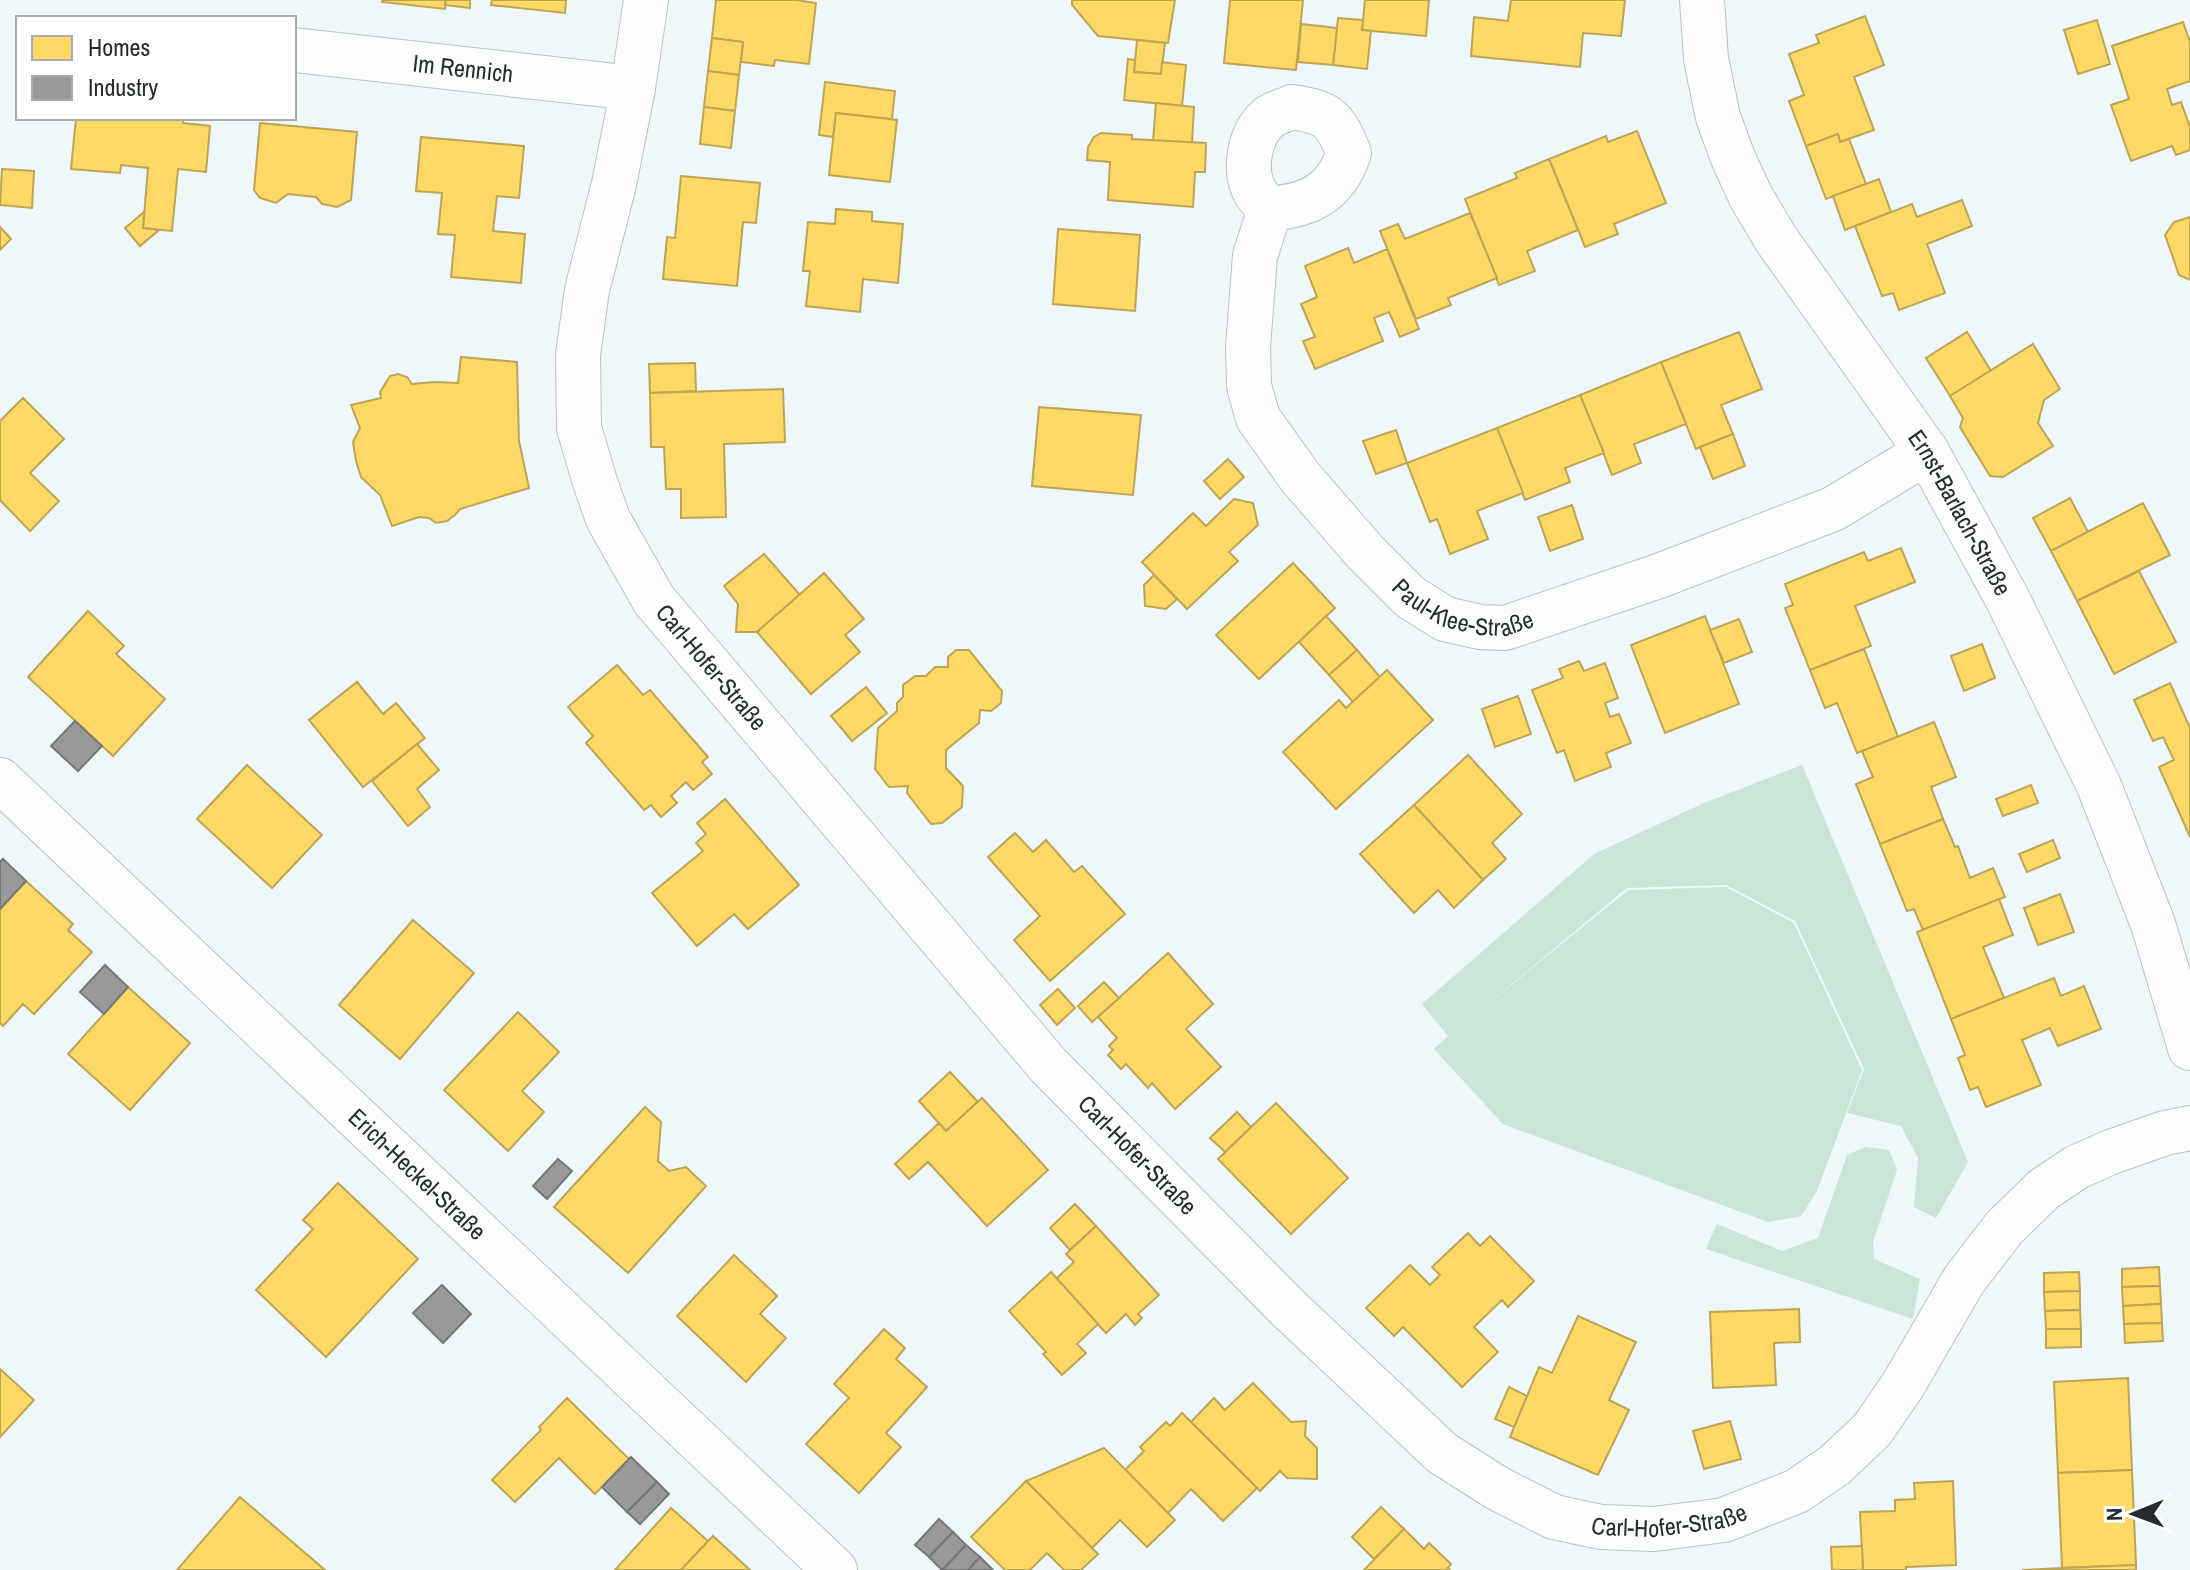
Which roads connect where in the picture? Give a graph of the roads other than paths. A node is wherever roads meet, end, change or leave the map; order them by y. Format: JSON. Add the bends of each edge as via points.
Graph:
{"nodes":[{"id":1,"x":646,"y":0,"type":"edge"},
{"id":2,"x":1702,"y":0,"type":"edge"},
{"id":3,"x":296,"y":50,"type":"edge"},
{"id":4,"x":633,"y":88,"type":"junction"},
{"id":5,"x":1270,"y":209,"type":"dead end"},
{"id":6,"x":1927,"y":452,"type":"junction"},
{"id":7,"x":0,"y":780,"type":"edge"},
{"id":8,"x":2190,"y":1048,"type":"edge"},
{"id":9,"x":2190,"y":1128,"type":"edge"},
{"id":10,"x":835,"y":1570,"type":"edge"}],
"edges":[{"from":1,"to":4,"type":"street","name":"Carl-Hofer-Straße"},
{"from":2,"to":6,"type":"street","name":"Ernst-Barlach-Straße","via":[[1706,59],[1718,117],[1751,197]]},
{"from":3,"to":4,"type":"street","name":"Im Rennich"},
{"from":4,"to":9,"type":"street","name":"Carl-Hofer-Straße","via":[[587,290],[578,355],[579,428],[608,519],[654,600],[1048,1065],[1288,1308],[1442,1453],[1554,1517],[1601,1527],[1654,1529],[1724,1520],[1797,1491],[1872,1430],[1964,1280],[2004,1228],[2044,1189],[2100,1157]]},
{"from":5,"to":6,"type":"street","name":"Paul-Klee-Straße","via":[[1255,256],[1248,347],[1249,386],[1258,418],[1279,451],[1365,552],[1410,597],[1445,619],[1505,628],[1659,576],[1833,509]]},
{"from":6,"to":8,"type":"street","name":"Ernst-Barlach-Straße","via":[[2007,598],[2099,786],[2153,924]]},
{"from":7,"to":10,"type":"street","name":"Erich-Heckel-Straße"}]}
